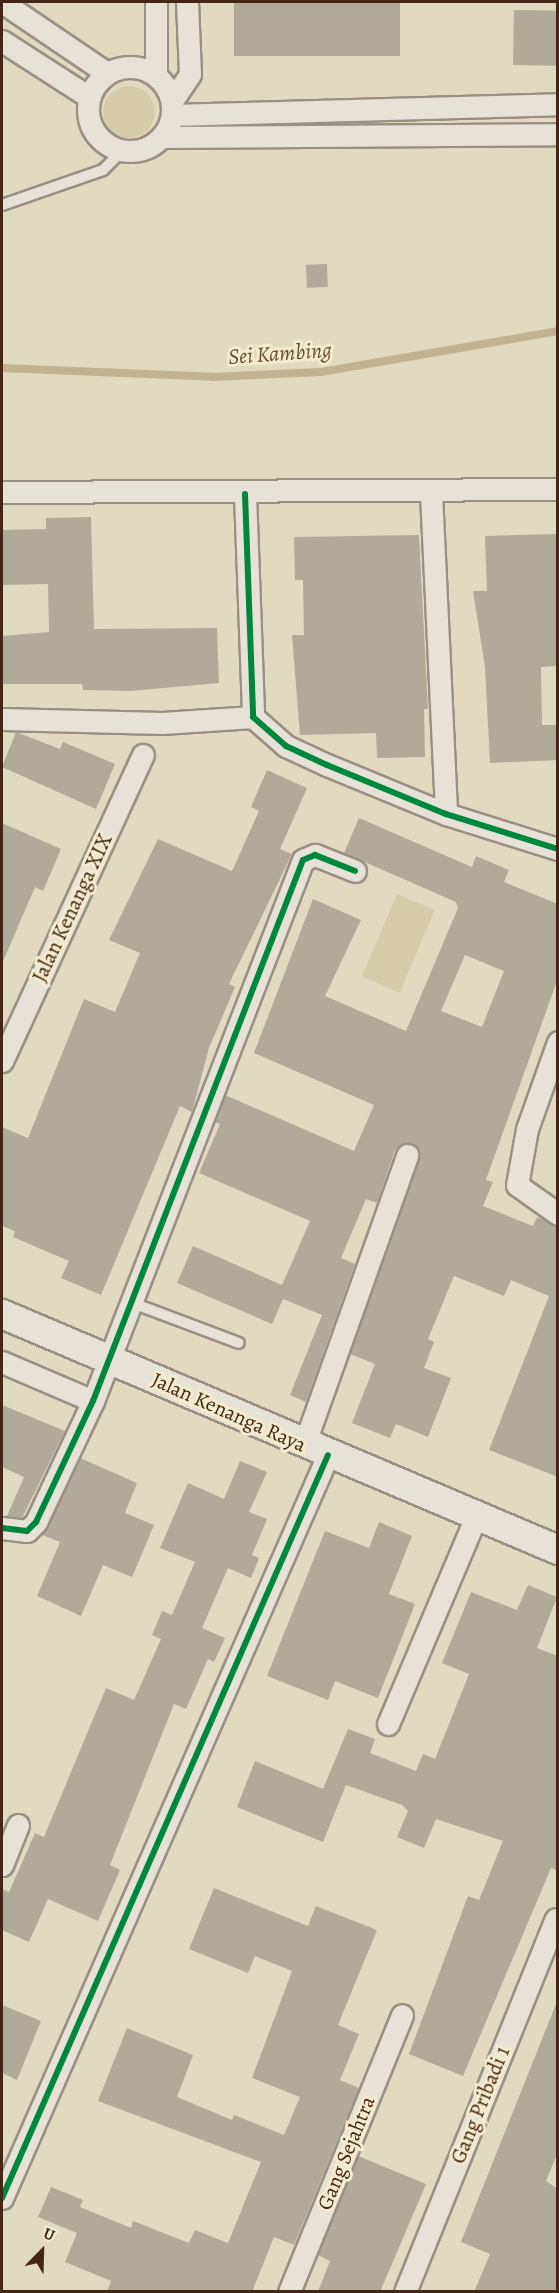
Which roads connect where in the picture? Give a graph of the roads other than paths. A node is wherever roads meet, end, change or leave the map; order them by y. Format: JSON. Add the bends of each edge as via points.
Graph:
{"nodes":[{"id":1,"x":2,"y":2,"type":"edge"},
{"id":2,"x":156,"y":2,"type":"edge"},
{"id":3,"x":187,"y":2,"type":"edge"},
{"id":4,"x":2,"y":41,"type":"edge"},
{"id":5,"x":107,"y":73,"type":"junction"},
{"id":6,"x":156,"y":75,"type":"junction"},
{"id":7,"x":89,"y":97,"type":"junction"},
{"id":8,"x":508,"y":104,"type":"junction"},
{"id":9,"x":558,"y":104,"type":"edge"},
{"id":10,"x":172,"y":108,"type":"junction"},
{"id":11,"x":507,"y":134,"type":"junction"},
{"id":12,"x":558,"y":134,"type":"edge"},
{"id":13,"x":163,"y":137,"type":"junction"},
{"id":14,"x":122,"y":151,"type":"junction"},
{"id":15,"x":2,"y":205,"type":"edge"},
{"id":16,"x":558,"y":489,"type":"edge"},
{"id":17,"x":2,"y":492,"type":"edge"},
{"id":18,"x":430,"y":493,"type":"junction"},
{"id":19,"x":245,"y":494,"type":"junction"},
{"id":20,"x":253,"y":717,"type":"junction"},
{"id":21,"x":2,"y":719,"type":"edge"},
{"id":22,"x":143,"y":755,"type":"dead end"},
{"id":23,"x":446,"y":814,"type":"junction"},
{"id":24,"x":558,"y":849,"type":"edge"},
{"id":25,"x":355,"y":871,"type":"dead end"},
{"id":26,"x":558,"y":1042,"type":"edge"},
{"id":27,"x":2,"y":1061,"type":"edge"},
{"id":28,"x":407,"y":1155,"type":"dead end"},
{"id":29,"x":558,"y":1214,"type":"edge"},
{"id":30,"x":130,"y":1302,"type":"junction"},
{"id":31,"x":2,"y":1314,"type":"edge"},
{"id":32,"x":239,"y":1342,"type":"dead end"},
{"id":33,"x":109,"y":1359,"type":"junction"},
{"id":34,"x":2,"y":1362,"type":"edge"},
{"id":35,"x":93,"y":1401,"type":"junction"},
{"id":36,"x":316,"y":1450,"type":"junction"},
{"id":37,"x":476,"y":1517,"type":"junction"},
{"id":38,"x":2,"y":1528,"type":"edge"},
{"id":39,"x":558,"y":1550,"type":"edge"},
{"id":40,"x":388,"y":1724,"type":"dead end"},
{"id":41,"x":18,"y":1825,"type":"dead end"},
{"id":42,"x":2,"y":1865,"type":"edge"},
{"id":43,"x":556,"y":1919,"type":"edge"},
{"id":44,"x":402,"y":2015,"type":"dead end"},
{"id":45,"x":2,"y":2198,"type":"edge"},
{"id":46,"x":290,"y":2292,"type":"edge"},
{"id":47,"x":405,"y":2292,"type":"edge"}],
"edges":[{"from":1,"to":5,"type":"street"},
{"from":2,"to":6,"type":"street"},
{"from":3,"to":10,"type":"street","via":[[190,74]]},
{"from":4,"to":7,"type":"street"},
{"from":5,"to":6,"type":"street","via":[[132,66]]},
{"from":5,"to":7,"type":"street"},
{"from":6,"to":10,"type":"street"},
{"from":7,"to":14,"type":"street","via":[[89,120],[102,140]]},
{"from":8,"to":9,"type":"street"},
{"from":8,"to":10,"type":"street"},
{"from":8,"to":11,"type":"street"},
{"from":10,"to":13,"type":"street"},
{"from":11,"to":12,"type":"street"},
{"from":11,"to":13,"type":"street"},
{"from":13,"to":14,"type":"street","via":[[145,149]]},
{"from":14,"to":15,"type":"lane","via":[[103,170]]},
{"from":16,"to":18,"type":"street"},
{"from":17,"to":19,"type":"street"},
{"from":18,"to":19,"type":"street"},
{"from":18,"to":23,"type":"street"},
{"from":19,"to":20,"type":"street"},
{"from":20,"to":21,"type":"street","via":[[162,723]]},
{"from":20,"to":23,"type":"street","via":[[286,746]]},
{"from":22,"to":27,"type":"street","name":"Jalan Kenanga XIX"},
{"from":23,"to":24,"type":"street"},
{"from":25,"to":30,"type":"street","via":[[315,855],[303,860]]},
{"from":26,"to":29,"type":"street","via":[[527,1129],[517,1185]]},
{"from":28,"to":36,"type":"street"},
{"from":30,"to":32,"type":"lane"},
{"from":30,"to":33,"type":"street"},
{"from":31,"to":33,"type":"street","name":"Jalan Kenanga Raya"},
{"from":33,"to":35,"type":"street"},
{"from":33,"to":36,"type":"street","name":"Jalan Kenanga Raya"},
{"from":34,"to":35,"type":"street"},
{"from":35,"to":38,"type":"street","via":[[36,1522],[27,1531]]},
{"from":36,"to":37,"type":"street","name":"Jalan Kenanga Raya"},
{"from":36,"to":45,"type":"street"},
{"from":37,"to":39,"type":"street","name":"Jalan Kenanga Raya"},
{"from":37,"to":40,"type":"street"},
{"from":41,"to":42,"type":"street"},
{"from":43,"to":47,"type":"street","name":"Gang Pribadi 1"},
{"from":44,"to":46,"type":"street","name":"Gang Sejahtra"}]}
